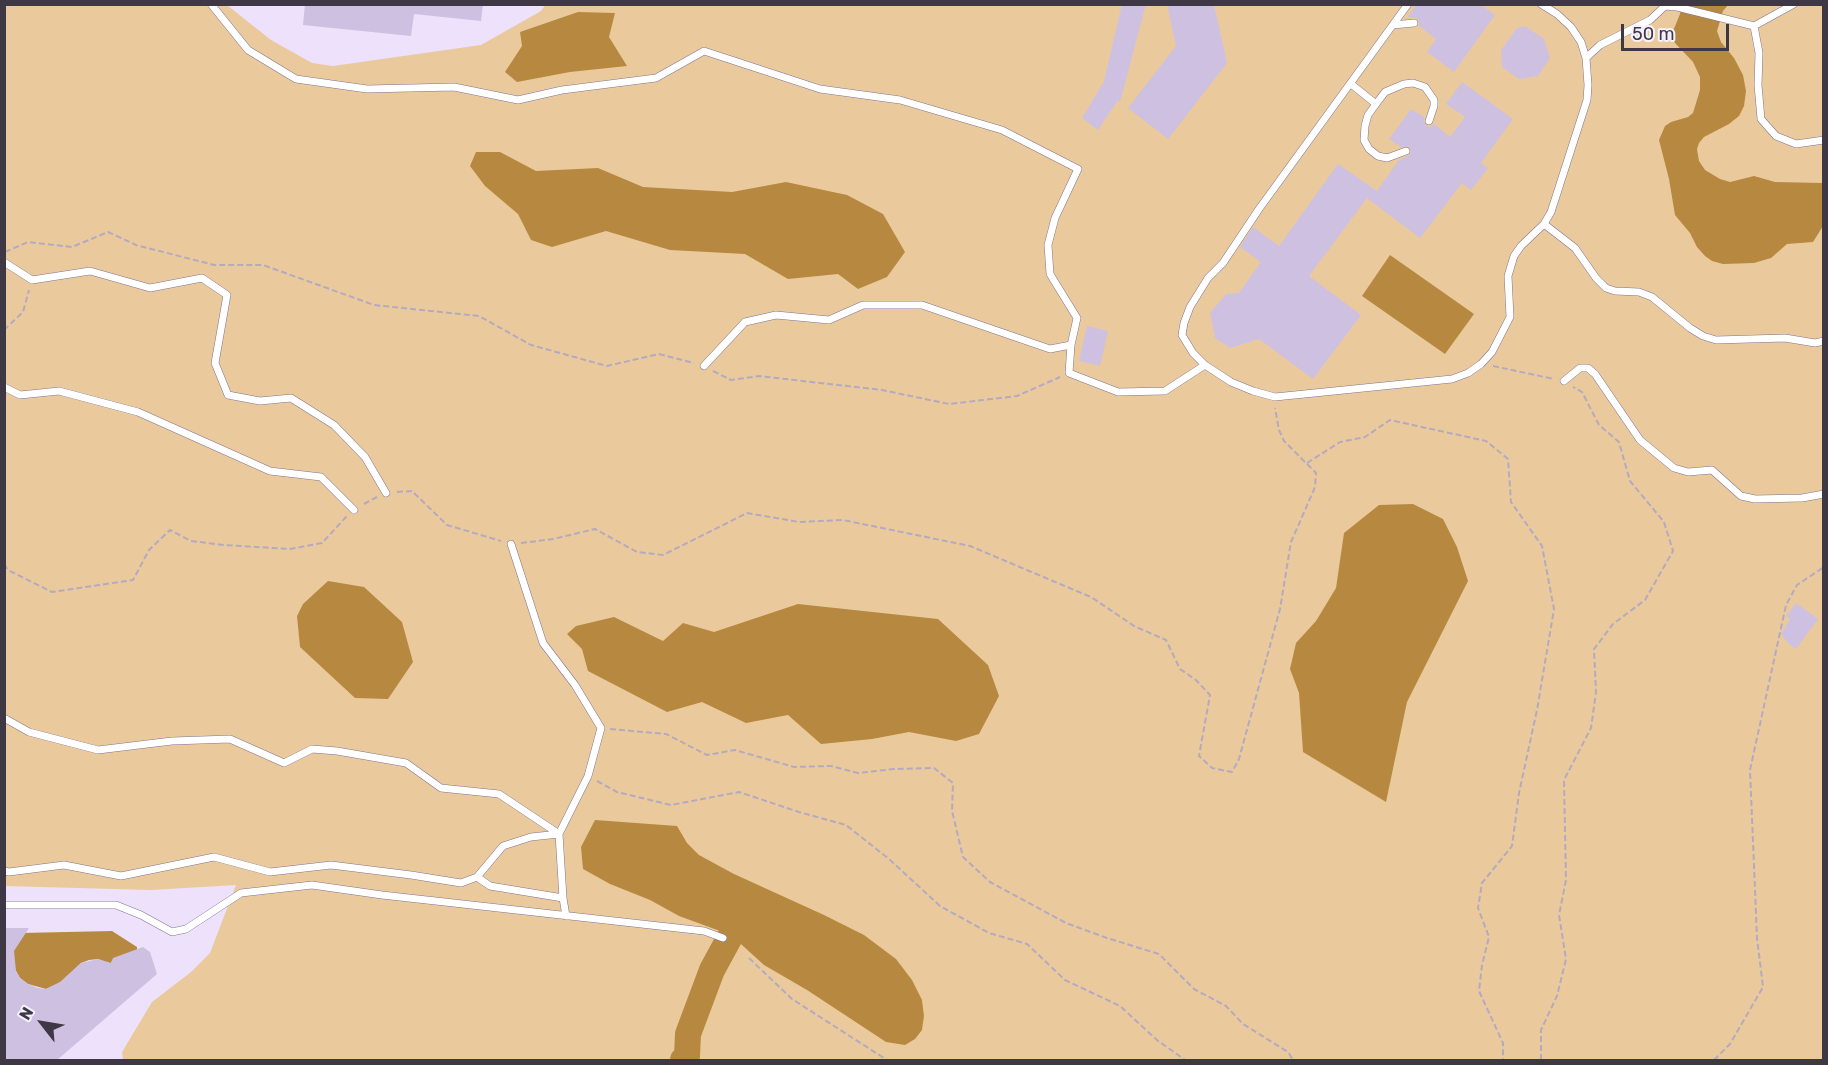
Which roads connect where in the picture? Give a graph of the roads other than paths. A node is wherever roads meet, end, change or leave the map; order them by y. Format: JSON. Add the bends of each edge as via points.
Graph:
{"nodes":[{"id":1,"x":211,"y":4,"type":"edge"},
{"id":2,"x":1408,"y":4,"type":"edge"},
{"id":3,"x":1541,"y":4,"type":"edge"},
{"id":4,"x":1794,"y":4,"type":"edge"},
{"id":5,"x":1414,"y":23,"type":"dead end"},
{"id":6,"x":1393,"y":25,"type":"junction"},
{"id":7,"x":1754,"y":26,"type":"junction"},
{"id":8,"x":1586,"y":58,"type":"junction"},
{"id":9,"x":1351,"y":84,"type":"junction"},
{"id":10,"x":1376,"y":104,"type":"junction"},
{"id":11,"x":1429,"y":121,"type":"dead end"},
{"id":12,"x":1824,"y":140,"type":"edge"},
{"id":13,"x":1406,"y":151,"type":"dead end"},
{"id":14,"x":1544,"y":224,"type":"junction"},
{"id":15,"x":4,"y":261,"type":"edge"},
{"id":16,"x":1824,"y":341,"type":"edge"},
{"id":17,"x":1071,"y":345,"type":"junction"},
{"id":18,"x":1205,"y":365,"type":"junction"},
{"id":19,"x":704,"y":366,"type":"road end"},
{"id":20,"x":1564,"y":381,"type":"road end"},
{"id":21,"x":4,"y":387,"type":"edge"},
{"id":22,"x":386,"y":493,"type":"road end"},
{"id":23,"x":1824,"y":494,"type":"edge"},
{"id":24,"x":354,"y":510,"type":"road end"},
{"id":25,"x":511,"y":544,"type":"road end"},
{"id":26,"x":4,"y":718,"type":"edge"},
{"id":27,"x":559,"y":834,"type":"junction"},
{"id":28,"x":4,"y":871,"type":"edge"},
{"id":29,"x":477,"y":877,"type":"junction"},
{"id":30,"x":563,"y":898,"type":"junction"},
{"id":31,"x":4,"y":905,"type":"edge"},
{"id":32,"x":566,"y":916,"type":"junction"},
{"id":33,"x":723,"y":938,"type":"dead end"}],
"edges":[{"from":1,"to":17,"type":"lane","via":[[248,50],[296,79],[367,89],[454,87],[518,100],[656,78],[704,51],[820,89],[900,100],[1002,130],[1078,169],[1055,218],[1048,245],[1050,274],[1077,318]]},
{"from":2,"to":6,"type":"lane"},
{"from":3,"to":8,"type":"lane","via":[[1571,27]]},
{"from":4,"to":7,"type":"lane"},
{"from":5,"to":6,"type":"lane"},
{"from":6,"to":9,"type":"lane"},
{"from":7,"to":8,"type":"lane","via":[[1665,6],[1650,20],[1600,45]]},
{"from":7,"to":12,"type":"lane","via":[[1761,119],[1776,136],[1796,144]]},
{"from":8,"to":14,"type":"lane","via":[[1587,100]]},
{"from":9,"to":10,"type":"lane"},
{"from":9,"to":18,"type":"lane","via":[[1190,307],[1182,335]]},
{"from":10,"to":11,"type":"lane","via":[[1385,92],[1413,83],[1425,87],[1434,100]]},
{"from":10,"to":13,"type":"lane","via":[[1365,126],[1364,140],[1369,149],[1387,158]]},
{"from":14,"to":16,"type":"lane","via":[[1575,248],[1606,288],[1652,297],[1703,336],[1716,340]]},
{"from":14,"to":18,"type":"lane","via":[[1514,256],[1508,276],[1510,317],[1492,352],[1467,373],[1452,379],[1275,397],[1231,382]]},
{"from":15,"to":22,"type":"lane","via":[[32,280],[90,271],[150,288],[202,278],[227,295],[215,363],[228,395],[260,402],[291,398],[334,424],[365,457]]},
{"from":17,"to":18,"type":"lane","via":[[1068,373],[1118,392],[1164,391]]},
{"from":17,"to":19,"type":"lane","via":[[1050,349],[922,305],[863,305],[829,320],[776,315],[745,322]]},
{"from":20,"to":23,"type":"lane","via":[[1580,368],[1588,368],[1640,440],[1674,468],[1688,472],[1712,470],[1741,496],[1755,499]]},
{"from":21,"to":24,"type":"lane","via":[[20,395],[59,391],[138,411],[270,471],[321,477]]},
{"from":25,"to":27,"type":"lane","via":[[543,643],[601,728],[588,776]]},
{"from":26,"to":27,"type":"lane","via":[[29,732],[98,750],[230,739],[284,763],[312,749],[406,763],[441,788],[499,795]]},
{"from":27,"to":29,"type":"lane","via":[[503,846]]},
{"from":27,"to":30,"type":"lane"},
{"from":28,"to":29,"type":"lane","via":[[64,865],[121,876],[214,857],[270,872],[331,865],[461,884]]},
{"from":29,"to":30,"type":"lane","via":[[490,886]]},
{"from":30,"to":32,"type":"lane"},
{"from":31,"to":32,"type":"lane","via":[[116,905],[172,932],[186,929],[241,893],[312,885]]},
{"from":32,"to":33,"type":"lane","via":[[704,932]]}]}
